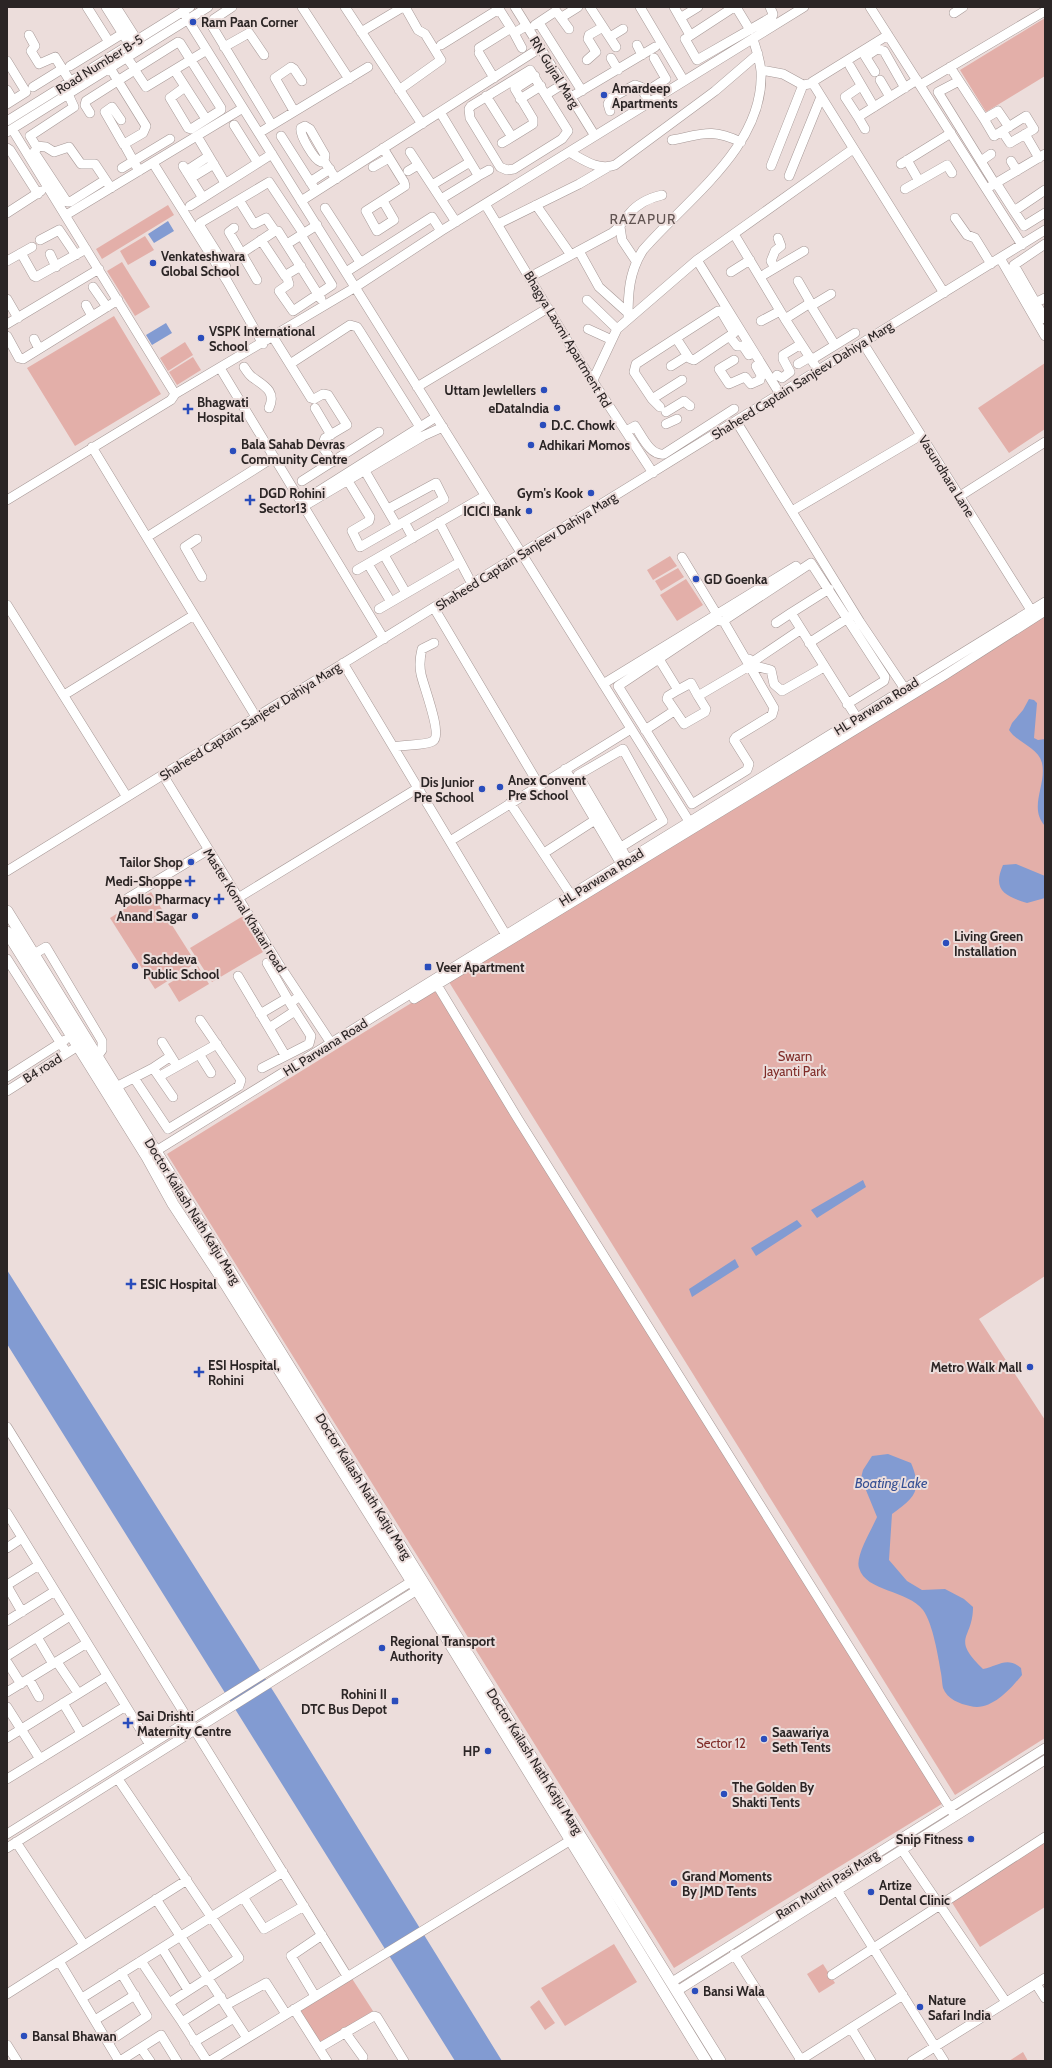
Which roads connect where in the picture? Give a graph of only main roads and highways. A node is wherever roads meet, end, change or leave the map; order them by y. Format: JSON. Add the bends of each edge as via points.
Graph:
{"nodes":[{"id":1,"x":7,"y":911,"type":"edge"},
{"id":2,"x":7,"y":932,"type":"edge"},
{"id":3,"x":190,"y":1219,"type":"junction"},
{"id":4,"x":418,"y":1583,"type":"junction"},
{"id":5,"x":618,"y":1896,"type":"junction"},
{"id":6,"x":608,"y":1902,"type":"junction"},
{"id":7,"x":706,"y":2061,"type":"edge"},
{"id":8,"x":720,"y":2061,"type":"edge"}],
"edges":[{"from":1,"to":3,"type":"main road","name":"Doctor Kailash Nath Katju Marg","via":[[158,1153]]},
{"from":2,"to":3,"type":"main road","name":"Doctor Kailash Nath Katju Marg"},
{"from":3,"to":4,"type":"main road","name":"Doctor Kailash Nath Katju Marg"},
{"from":4,"to":5,"type":"main road","name":"Doctor Kailash Nath Katju Marg"},
{"from":4,"to":6,"type":"main road","name":"Doctor Kailash Nath Katju Marg"},
{"from":5,"to":6,"type":"main road"},
{"from":5,"to":8,"type":"main road","name":"Doctor Kailash Nath Katju Marg"},
{"from":6,"to":7,"type":"main road","name":"Doctor Kailash Nath Katju Marg"}]}
